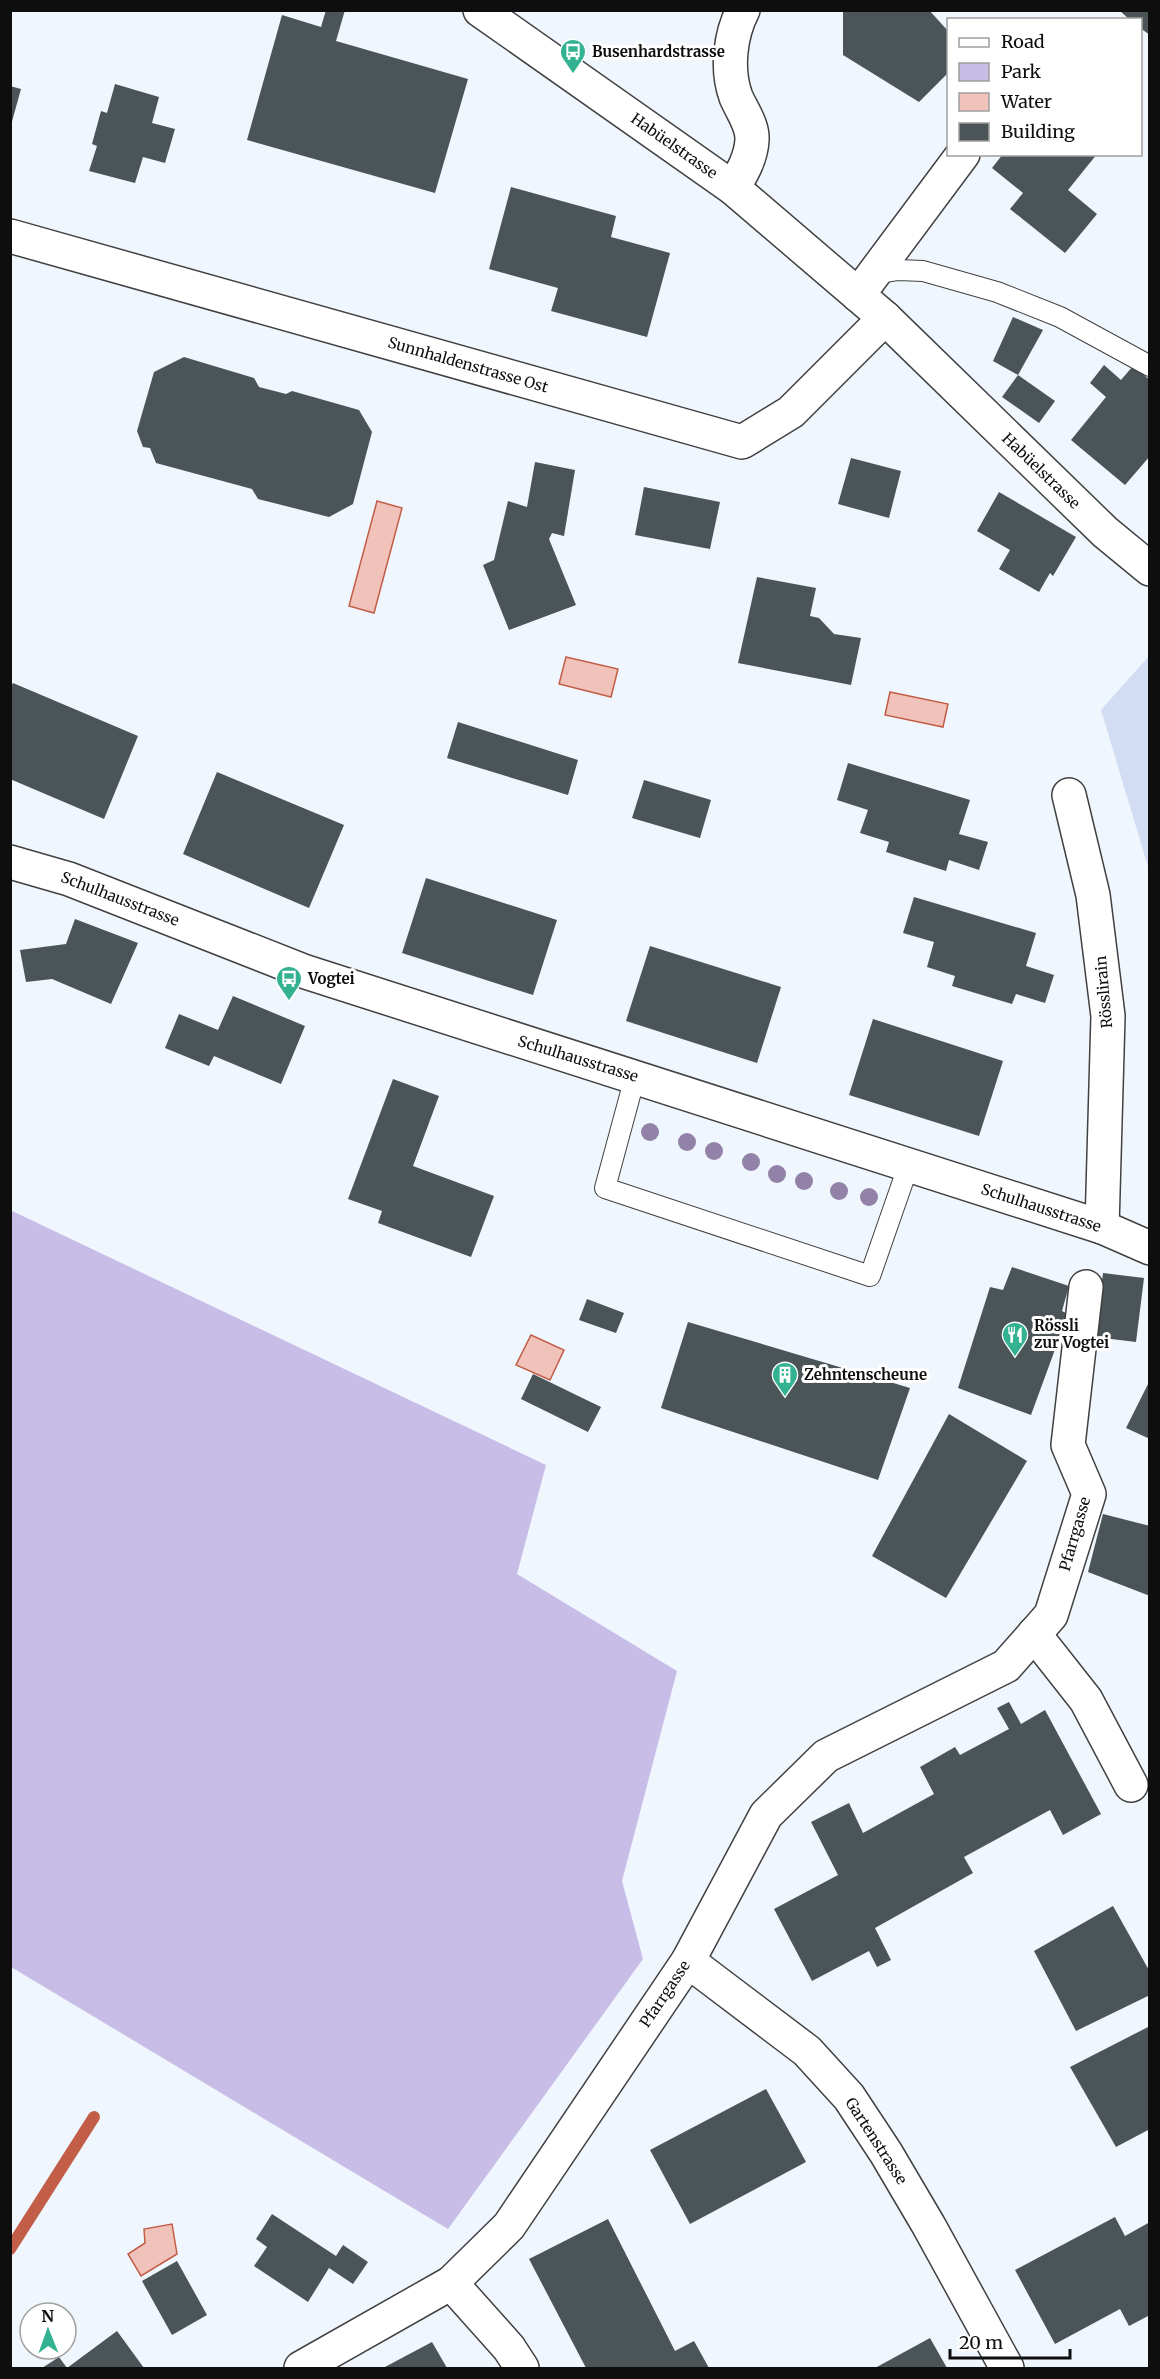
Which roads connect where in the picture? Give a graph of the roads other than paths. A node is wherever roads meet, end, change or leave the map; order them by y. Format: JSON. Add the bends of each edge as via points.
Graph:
{"nodes":[{"id":1,"x":480,"y":10,"type":"edge"},
{"id":2,"x":743,"y":10,"type":"edge"},
{"id":3,"x":962,"y":156,"type":"edge"},
{"id":4,"x":733,"y":188,"type":"junction"},
{"id":5,"x":10,"y":236,"type":"edge"},
{"id":6,"x":866,"y":284,"type":"junction"},
{"id":7,"x":885,"y":318,"type":"junction"},
{"id":8,"x":1149,"y":366,"type":"edge"},
{"id":9,"x":1149,"y":569,"type":"edge"},
{"id":10,"x":1069,"y":795,"type":"dead end"},
{"id":11,"x":10,"y":862,"type":"edge"},
{"id":12,"x":635,"y":1077,"type":"junction"},
{"id":13,"x":909,"y":1164,"type":"junction"},
{"id":14,"x":1102,"y":1227,"type":"junction"},
{"id":15,"x":1149,"y":1248,"type":"edge"},
{"id":16,"x":1086,"y":1287,"type":"dead end"},
{"id":17,"x":1034,"y":1634,"type":"junction"},
{"id":18,"x":1131,"y":1785,"type":"dead end"},
{"id":19,"x":688,"y":1960,"type":"junction"},
{"id":20,"x":451,"y":2283,"type":"junction"},
{"id":21,"x":302,"y":2368,"type":"edge"},
{"id":22,"x":522,"y":2368,"type":"edge"},
{"id":23,"x":1007,"y":2368,"type":"edge"}],
"edges":[{"from":1,"to":4,"type":"street","name":"Habüelstrasse"},
{"from":2,"to":4,"type":"street","via":[[730,43],[735,94],[748,120],[752,140],[747,165]]},
{"from":3,"to":6,"type":"street"},
{"from":4,"to":6,"type":"street","name":"Habüelstrasse"},
{"from":5,"to":7,"type":"street","name":"Sunnhaldenstrasse Ost","via":[[742,442],[791,412]]},
{"from":6,"to":7,"type":"street","name":"Habüelstrasse"},
{"from":6,"to":8,"type":"lane","via":[[898,270],[923,271],[997,292],[1060,317]]},
{"from":7,"to":9,"type":"street","name":"Habüelstrasse","via":[[1105,532]]},
{"from":10,"to":14,"type":"street","name":"Rösslirain","via":[[1093,895],[1108,1016]]},
{"from":11,"to":12,"type":"street","name":"Schulhausstrasse","via":[[69,879],[306,972]]},
{"from":12,"to":13,"type":"street","name":"Schulhausstrasse"},
{"from":12,"to":13,"type":"lane","via":[[605,1188],[870,1276]]},
{"from":13,"to":14,"type":"street","name":"Schulhausstrasse"},
{"from":14,"to":15,"type":"street","name":"Schulhausstrasse"},
{"from":16,"to":17,"type":"street","name":"Pfarrgasse","via":[[1068,1445],[1089,1494],[1051,1615]]},
{"from":17,"to":18,"type":"street","via":[[1086,1700]]},
{"from":17,"to":19,"type":"street","name":"Pfarrgasse","via":[[1006,1666],[826,1756],[766,1815]]},
{"from":19,"to":20,"type":"street","name":"Pfarrgasse","via":[[509,2226]]},
{"from":19,"to":23,"type":"street","name":"Gartenstrasse","via":[[807,2051],[849,2097],[924,2217]]},
{"from":20,"to":21,"type":"street","name":"Pfarrgasse"},
{"from":20,"to":22,"type":"street"}]}
